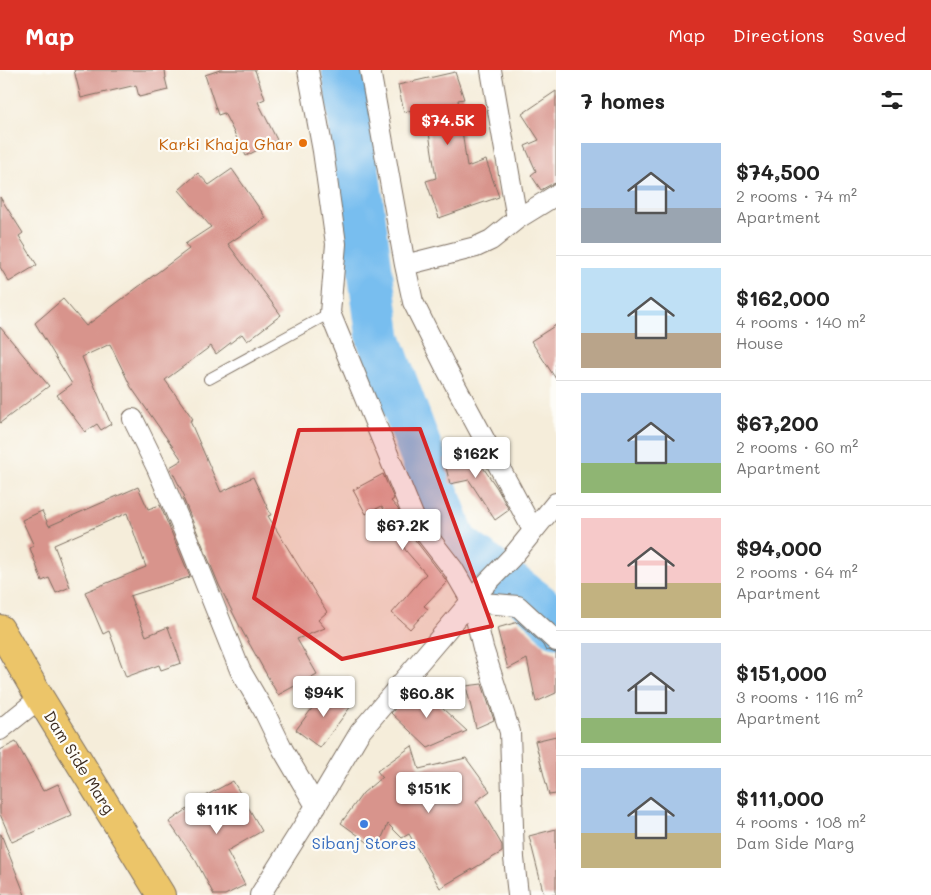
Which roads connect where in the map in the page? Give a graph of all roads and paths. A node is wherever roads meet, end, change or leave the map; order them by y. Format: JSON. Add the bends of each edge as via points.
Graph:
{"nodes":[{"id":1,"x":308,"y":70,"type":"edge"},
{"id":2,"x":370,"y":70,"type":"edge"},
{"id":3,"x":491,"y":70,"type":"edge"},
{"id":4,"x":556,"y":195,"type":"edge"},
{"id":5,"x":517,"y":220,"type":"junction"},
{"id":6,"x":405,"y":266,"type":"junction"},
{"id":7,"x":330,"y":313,"type":"junction"},
{"id":8,"x":209,"y":379,"type":"dead end"},
{"id":9,"x":134,"y":419,"type":"dead end"},
{"id":10,"x":556,"y":503,"type":"edge"},
{"id":11,"x":533,"y":530,"type":"junction"},
{"id":12,"x":478,"y":594,"type":"junction"},
{"id":13,"x":0,"y":629,"type":"edge"},
{"id":14,"x":556,"y":641,"type":"edge"},
{"id":15,"x":40,"y":698,"type":"junction"},
{"id":16,"x":0,"y":730,"type":"edge"},
{"id":17,"x":316,"y":806,"type":"junction"},
{"id":18,"x":161,"y":895,"type":"edge"},
{"id":19,"x":260,"y":895,"type":"edge"},
{"id":20,"x":518,"y":895,"type":"edge"}],
"edges":[{"from":1,"to":7,"type":"street","via":[[336,244]]},
{"from":2,"to":6,"type":"street"},
{"from":3,"to":5,"type":"street"},
{"from":4,"to":5,"type":"street"},
{"from":5,"to":6,"type":"street","via":[[476,247]]},
{"from":6,"to":11,"type":"street","via":[[413,302]]},
{"from":7,"to":8,"type":"lane"},
{"from":7,"to":12,"type":"street","via":[[415,520]]},
{"from":9,"to":17,"type":"street","via":[[190,545],[240,670]]},
{"from":10,"to":11,"type":"street"},
{"from":11,"to":12,"type":"street"},
{"from":12,"to":14,"type":"street","via":[[518,606]]},
{"from":12,"to":17,"type":"street","via":[[360,732]]},
{"from":12,"to":20,"type":"street","via":[[483,648],[510,732]]},
{"from":13,"to":15,"type":"main road","name":"Dam Side Marg"},
{"from":15,"to":16,"type":"street"},
{"from":15,"to":18,"type":"main road","name":"Dam Side Marg"},
{"from":17,"to":19,"type":"street"}]}
